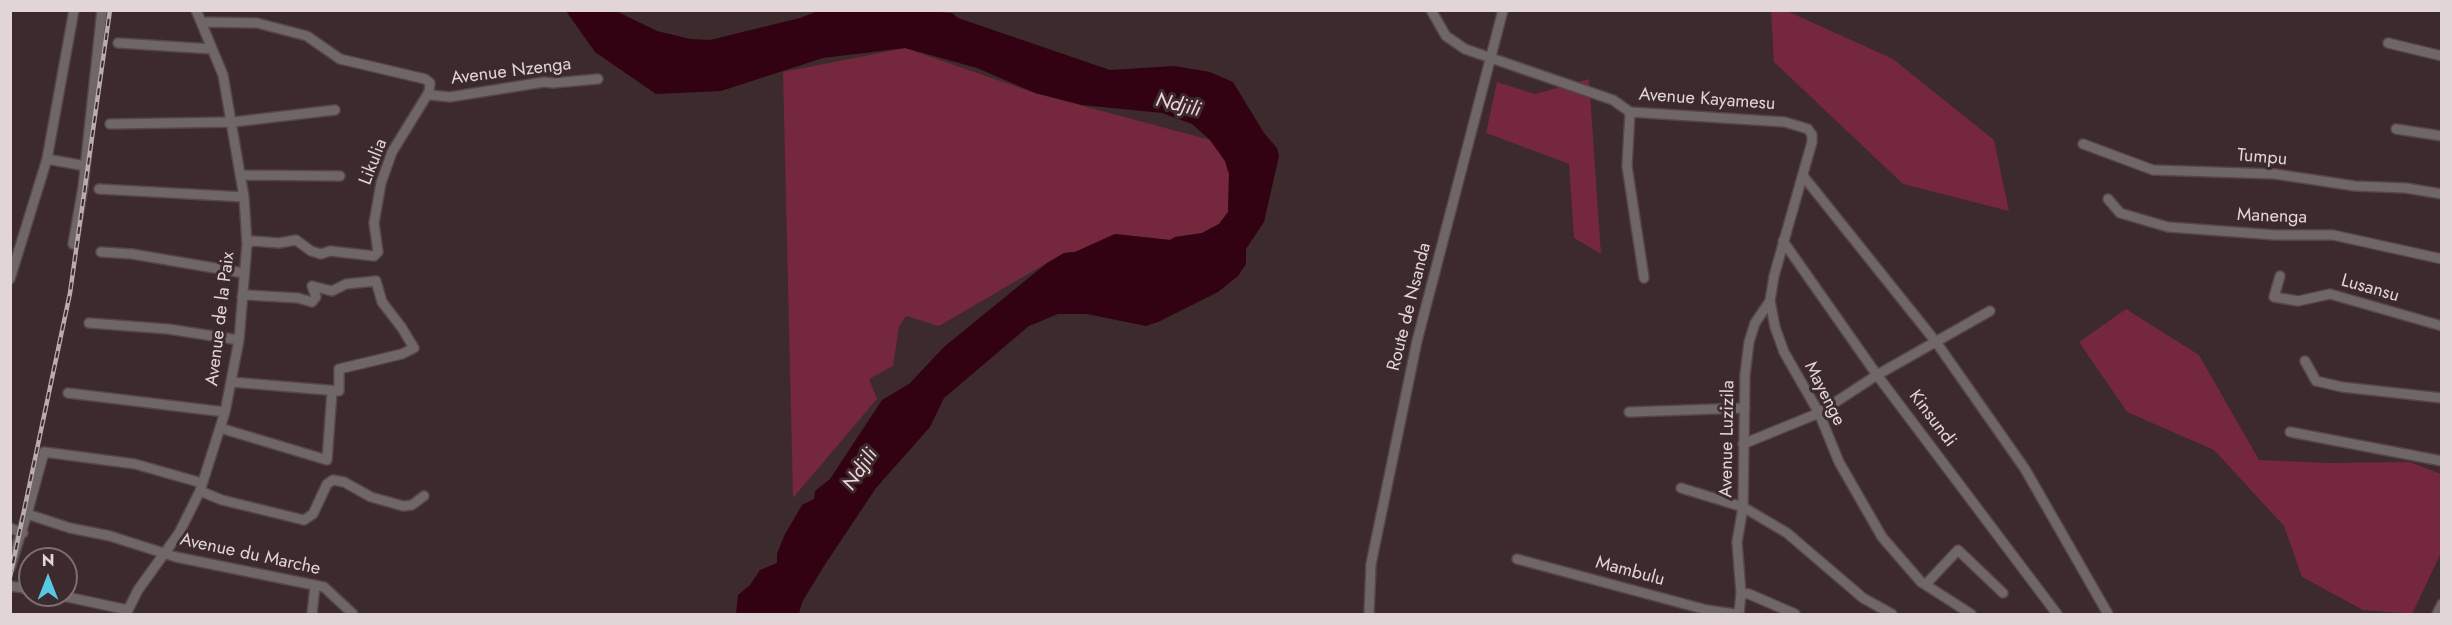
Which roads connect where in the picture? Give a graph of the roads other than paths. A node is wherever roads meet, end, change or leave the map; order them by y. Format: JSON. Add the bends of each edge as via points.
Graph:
{"nodes":[{"id":1,"x":74,"y":10,"type":"edge"},
{"id":2,"x":102,"y":10,"type":"edge"},
{"id":3,"x":196,"y":10,"type":"edge"},
{"id":4,"x":1431,"y":10,"type":"edge"},
{"id":5,"x":1503,"y":10,"type":"edge"},
{"id":6,"x":201,"y":22,"type":"junction"},
{"id":7,"x":118,"y":43,"type":"dead end"},
{"id":8,"x":2388,"y":43,"type":"dead end"},
{"id":9,"x":212,"y":49,"type":"junction"},
{"id":10,"x":2442,"y":56,"type":"edge"},
{"id":11,"x":1490,"y":57,"type":"junction"},
{"id":12,"x":598,"y":79,"type":"dead end"},
{"id":13,"x":429,"y":92,"type":"junction"},
{"id":14,"x":335,"y":110,"type":"dead end"},
{"id":15,"x":1630,"y":112,"type":"junction"},
{"id":16,"x":233,"y":122,"type":"junction"},
{"id":17,"x":110,"y":124,"type":"dead end"},
{"id":18,"x":2396,"y":129,"type":"dead end"},
{"id":19,"x":2442,"y":136,"type":"edge"},
{"id":20,"x":1812,"y":142,"type":"joint"},
{"id":21,"x":2083,"y":144,"type":"dead end"},
{"id":22,"x":47,"y":159,"type":"junction"},
{"id":23,"x":85,"y":166,"type":"junction"},
{"id":24,"x":241,"y":175,"type":"junction"},
{"id":25,"x":340,"y":176,"type":"dead end"},
{"id":26,"x":1804,"y":177,"type":"junction"},
{"id":27,"x":99,"y":189,"type":"dead end"},
{"id":28,"x":2442,"y":194,"type":"edge"},
{"id":29,"x":244,"y":196,"type":"junction"},
{"id":30,"x":2108,"y":199,"type":"dead end"},
{"id":31,"x":1783,"y":241,"type":"junction"},
{"id":32,"x":73,"y":244,"type":"dead end"},
{"id":33,"x":246,"y":244,"type":"junction"},
{"id":34,"x":101,"y":252,"type":"dead end"},
{"id":35,"x":2442,"y":259,"type":"edge"},
{"id":36,"x":244,"y":273,"type":"junction"},
{"id":37,"x":2280,"y":276,"type":"dead end"},
{"id":38,"x":1644,"y":278,"type":"dead end"},
{"id":39,"x":10,"y":279,"type":"edge"},
{"id":40,"x":242,"y":297,"type":"junction"},
{"id":41,"x":1770,"y":301,"type":"junction"},
{"id":42,"x":1990,"y":310,"type":"dead end"},
{"id":43,"x":89,"y":323,"type":"dead end"},
{"id":44,"x":2442,"y":326,"type":"edge"},
{"id":45,"x":239,"y":340,"type":"junction"},
{"id":46,"x":1936,"y":342,"type":"junction"},
{"id":47,"x":2306,"y":361,"type":"dead end"},
{"id":48,"x":1877,"y":375,"type":"junction"},
{"id":49,"x":231,"y":382,"type":"junction"},
{"id":50,"x":335,"y":391,"type":"junction"},
{"id":51,"x":68,"y":393,"type":"dead end"},
{"id":52,"x":2442,"y":398,"type":"edge"},
{"id":53,"x":1745,"y":408,"type":"junction"},
{"id":54,"x":225,"y":412,"type":"junction"},
{"id":55,"x":1629,"y":412,"type":"dead end"},
{"id":56,"x":1819,"y":413,"type":"junction"},
{"id":57,"x":220,"y":428,"type":"junction"},
{"id":58,"x":2290,"y":432,"type":"dead end"},
{"id":59,"x":1743,"y":444,"type":"junction"},
{"id":60,"x":2442,"y":461,"type":"edge"},
{"id":61,"x":201,"y":487,"type":"junction"},
{"id":62,"x":1681,"y":488,"type":"dead end"},
{"id":63,"x":424,"y":496,"type":"dead end"},
{"id":64,"x":1743,"y":507,"type":"junction"},
{"id":65,"x":27,"y":514,"type":"junction"},
{"id":66,"x":10,"y":528,"type":"edge"},
{"id":67,"x":23,"y":533,"type":"junction"},
{"id":68,"x":166,"y":553,"type":"junction"},
{"id":69,"x":1517,"y":559,"type":"dead end"},
{"id":70,"x":10,"y":568,"type":"edge"},
{"id":71,"x":1926,"y":584,"type":"junction"},
{"id":72,"x":315,"y":586,"type":"junction"},
{"id":73,"x":1741,"y":593,"type":"junction"},
{"id":74,"x":2003,"y":593,"type":"dead end"},
{"id":75,"x":78,"y":600,"type":"edge"},
{"id":76,"x":2442,"y":604,"type":"edge"},
{"id":77,"x":127,"y":612,"type":"edge"},
{"id":78,"x":312,"y":615,"type":"edge"},
{"id":79,"x":353,"y":615,"type":"edge"},
{"id":80,"x":1370,"y":615,"type":"edge"},
{"id":81,"x":1737,"y":615,"type":"edge"},
{"id":82,"x":1794,"y":615,"type":"edge"},
{"id":83,"x":1892,"y":615,"type":"edge"},
{"id":84,"x":1971,"y":615,"type":"edge"},
{"id":85,"x":2057,"y":615,"type":"edge"},
{"id":86,"x":2108,"y":615,"type":"edge"},
{"id":87,"x":2437,"y":615,"type":"edge"}],
"edges":[{"from":1,"to":22,"type":"street"},
{"from":2,"to":23,"type":"street"},
{"from":3,"to":6,"type":"street","name":"Avenue de la Paix"},
{"from":4,"to":11,"type":"street","name":"Avenue Kayamesu","via":[[1446,36],[1465,49]]},
{"from":5,"to":11,"type":"street","name":"Route de Nsanda"},
{"from":6,"to":9,"type":"street","name":"Avenue de la Paix"},
{"from":6,"to":13,"type":"street","name":"Avenue Nzenga","via":[[257,23],[307,36],[340,59],[425,79],[430,83]]},
{"from":7,"to":9,"type":"street"},
{"from":8,"to":10,"type":"street"},
{"from":9,"to":16,"type":"street","name":"Avenue de la Paix","via":[[223,75]]},
{"from":11,"to":15,"type":"street","name":"Avenue Kayamesu","via":[[1613,100]]},
{"from":11,"to":80,"type":"street","name":"Route de Nsanda","via":[[1417,341],[1371,564]]},
{"from":12,"to":13,"type":"street","name":"Avenue Nzenga","via":[[544,82],[450,97]]},
{"from":13,"to":33,"type":"street","name":"Likulia","via":[[392,152],[381,183],[374,223],[378,252],[374,256],[330,250],[321,254],[296,240]]},
{"from":14,"to":16,"type":"street"},
{"from":15,"to":20,"type":"street","name":"Avenue Kayamesu","via":[[1785,122],[1808,129]]},
{"from":15,"to":38,"type":"street","via":[[1627,166]]},
{"from":16,"to":17,"type":"street"},
{"from":16,"to":24,"type":"street","name":"Avenue de la Paix"},
{"from":18,"to":19,"type":"street"},
{"from":20,"to":26,"type":"street","name":"Mayenge"},
{"from":21,"to":28,"type":"street","name":"Tumpu","via":[[2153,170],[2275,174]]},
{"from":22,"to":23,"type":"street"},
{"from":22,"to":39,"type":"street"},
{"from":23,"to":32,"type":"street"},
{"from":24,"to":25,"type":"street"},
{"from":24,"to":29,"type":"street","name":"Avenue de la Paix"},
{"from":26,"to":31,"type":"street","name":"Mayenge"},
{"from":26,"to":46,"type":"street"},
{"from":27,"to":29,"type":"street"},
{"from":29,"to":33,"type":"street","name":"Avenue de la Paix"},
{"from":30,"to":35,"type":"street","name":"Manenga","via":[[2120,213],[2168,227],[2333,235]]},
{"from":31,"to":41,"type":"street","name":"Mayenge"},
{"from":31,"to":48,"type":"street","name":"Kinsundi"},
{"from":33,"to":36,"type":"street","name":"Avenue de la Paix"},
{"from":34,"to":36,"type":"street"},
{"from":36,"to":40,"type":"street","name":"Avenue de la Paix"},
{"from":37,"to":44,"type":"street","name":"Lusansu","via":[[2274,297],[2298,301],[2330,294]]},
{"from":40,"to":45,"type":"street","name":"Avenue de la Paix"},
{"from":40,"to":50,"type":"street","via":[[312,302],[316,297],[312,286],[332,291],[346,284],[376,281],[382,302],[414,348],[339,369]]},
{"from":41,"to":53,"type":"street","name":"Avenue Luzizila","via":[[1755,323],[1749,342]]},
{"from":41,"to":56,"type":"street","name":"Mayenge","via":[[1774,327],[1784,352]]},
{"from":42,"to":46,"type":"street"},
{"from":43,"to":45,"type":"street"},
{"from":45,"to":49,"type":"street","name":"Avenue de la Paix"},
{"from":46,"to":48,"type":"street"},
{"from":46,"to":86,"type":"street","via":[[2025,469]]},
{"from":47,"to":52,"type":"street","via":[[2316,381]]},
{"from":48,"to":56,"type":"street"},
{"from":48,"to":85,"type":"street","name":"Kinsundi"},
{"from":49,"to":50,"type":"street"},
{"from":49,"to":54,"type":"street","name":"Avenue de la Paix"},
{"from":50,"to":57,"type":"street","via":[[327,460]]},
{"from":51,"to":54,"type":"street"},
{"from":53,"to":55,"type":"street"},
{"from":53,"to":59,"type":"street","name":"Avenue Luzizila"},
{"from":54,"to":57,"type":"street","name":"Avenue de la Paix"},
{"from":56,"to":59,"type":"street"},
{"from":56,"to":71,"type":"street","name":"Mayenge","via":[[1839,462],[1872,521]]},
{"from":57,"to":61,"type":"street","name":"Avenue de la Paix"},
{"from":58,"to":60,"type":"street"},
{"from":59,"to":64,"type":"street","name":"Avenue Luzizila"},
{"from":61,"to":63,"type":"street","via":[[222,500],[304,520],[313,514],[327,484],[333,480],[403,506]]},
{"from":61,"to":65,"type":"street","via":[[135,464],[44,452]]},
{"from":61,"to":68,"type":"street","name":"Avenue de la Paix"},
{"from":62,"to":64,"type":"street"},
{"from":64,"to":73,"type":"street","name":"Mambulu","via":[[1737,542]]},
{"from":64,"to":83,"type":"street","name":"Avenue Luzizila","via":[[1787,533],[1863,598]]},
{"from":65,"to":67,"type":"street"},
{"from":65,"to":68,"type":"street","name":"Avenue du Marche"},
{"from":66,"to":67,"type":"street"},
{"from":67,"to":70,"type":"street"},
{"from":68,"to":72,"type":"street","name":"Avenue du Marche"},
{"from":68,"to":77,"type":"street","name":"Avenue de la Paix"},
{"from":69,"to":81,"type":"street","name":"Mambulu"},
{"from":71,"to":74,"type":"street","via":[[1958,550]]},
{"from":71,"to":84,"type":"street","name":"Mayenge"},
{"from":72,"to":78,"type":"street"},
{"from":72,"to":79,"type":"street","name":"Avenue du Marche","via":[[324,587]]},
{"from":73,"to":81,"type":"street","name":"Mambulu"},
{"from":73,"to":82,"type":"street"},
{"from":75,"to":77,"type":"street"},
{"from":76,"to":87,"type":"street"}]}
